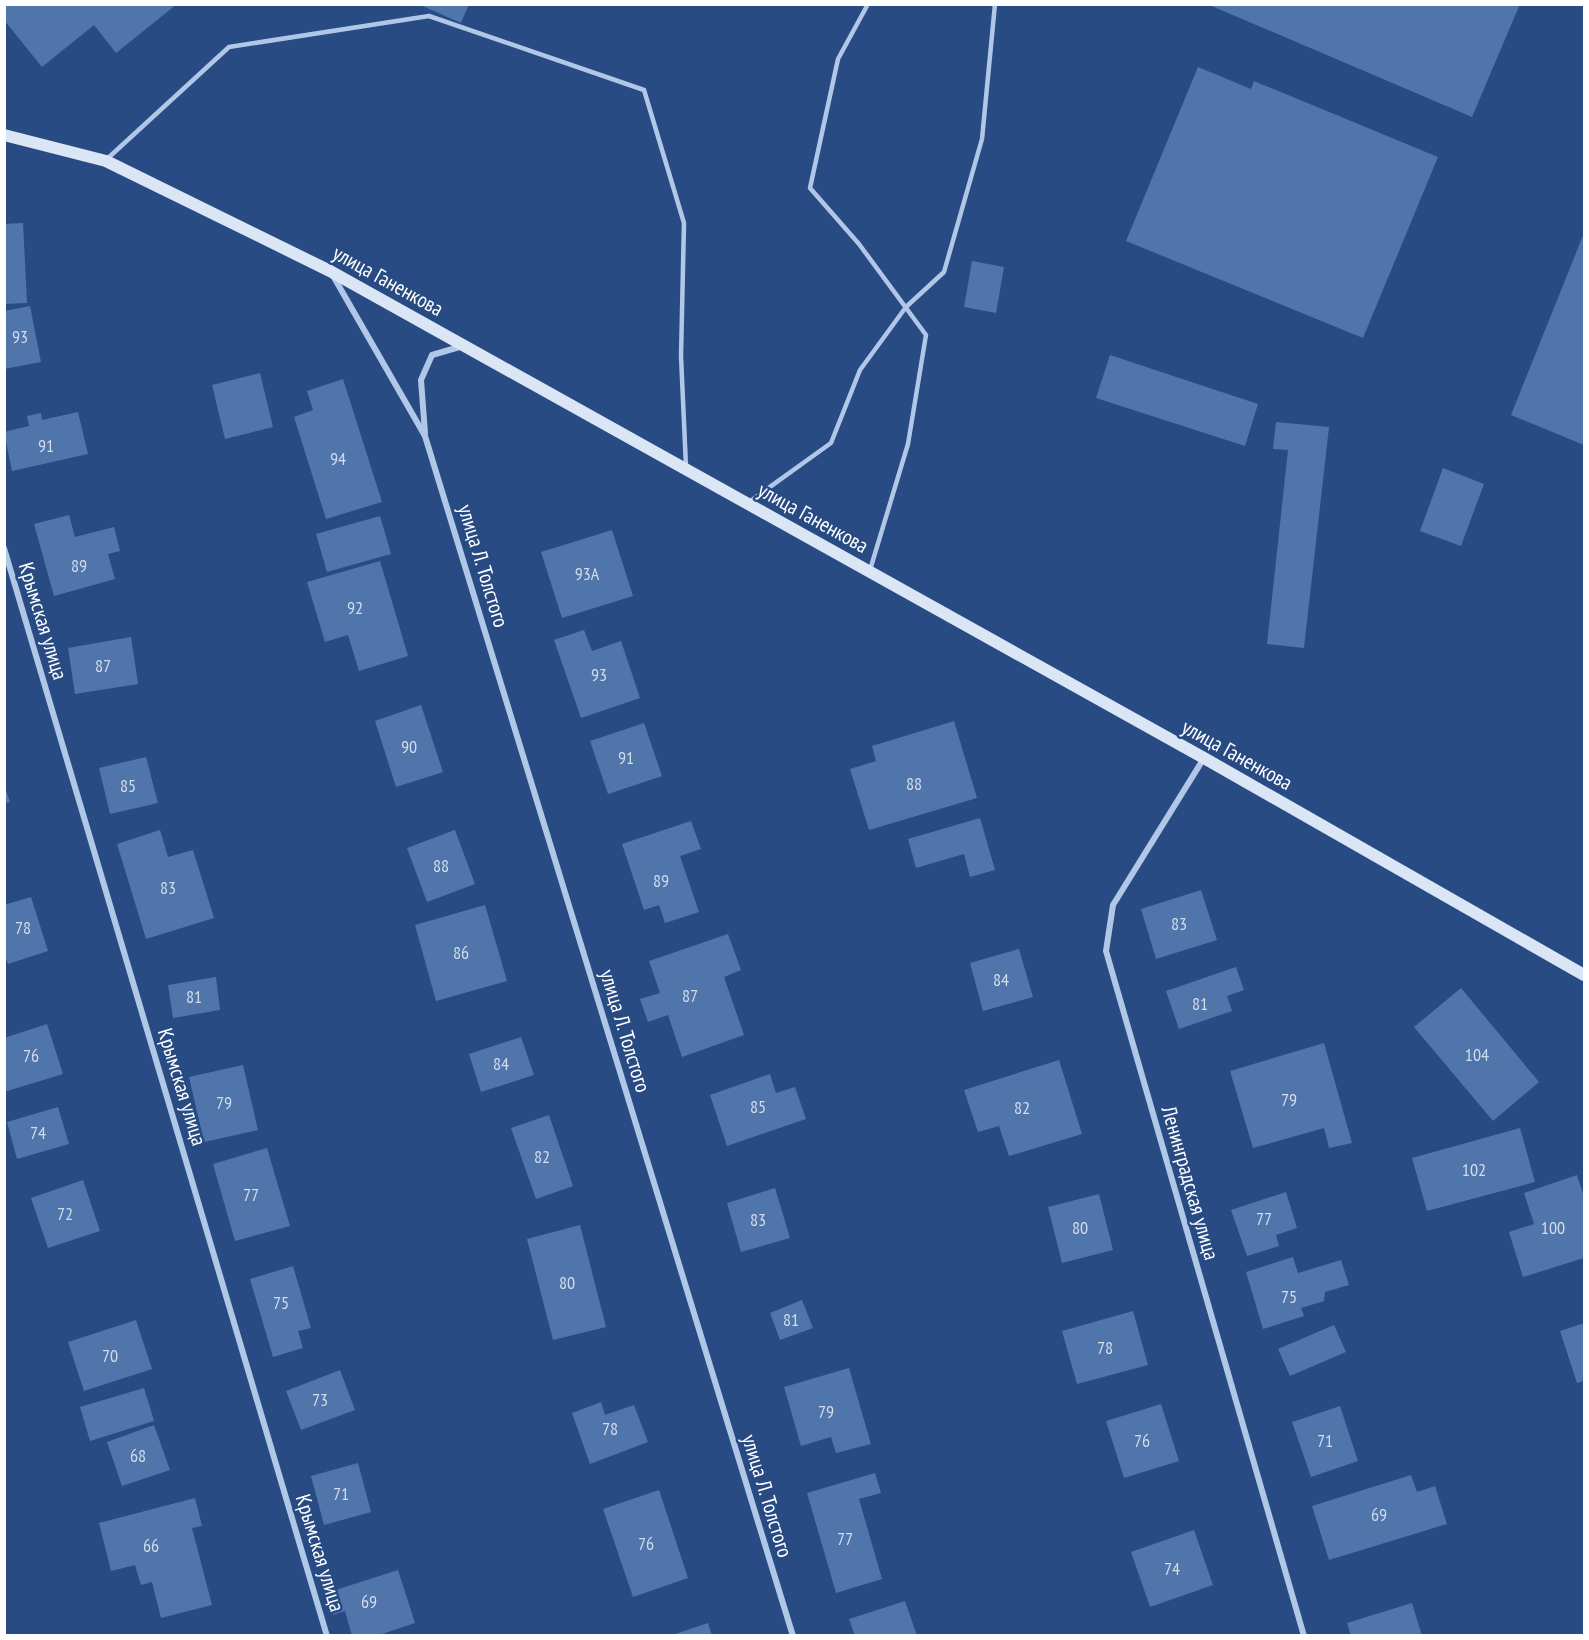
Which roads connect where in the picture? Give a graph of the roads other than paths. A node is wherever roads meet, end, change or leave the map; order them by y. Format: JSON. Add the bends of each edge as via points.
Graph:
{"nodes":[{"id":1,"x":868,"y":4,"type":"edge"},
{"id":2,"x":995,"y":4,"type":"edge"},
{"id":3,"x":4,"y":135,"type":"edge"},
{"id":4,"x":106,"y":161,"type":"junction"},
{"id":5,"x":330,"y":271,"type":"junction"},
{"id":6,"x":906,"y":308,"type":"junction"},
{"id":7,"x":465,"y":346,"type":"junction"},
{"id":8,"x":426,"y":436,"type":"junction"},
{"id":9,"x":686,"y":470,"type":"junction"},
{"id":10,"x":747,"y":504,"type":"junction"},
{"id":11,"x":4,"y":548,"type":"edge"},
{"id":12,"x":869,"y":572,"type":"junction"},
{"id":13,"x":1204,"y":759,"type":"junction"},
{"id":14,"x":1584,"y":975,"type":"edge"},
{"id":15,"x":327,"y":1635,"type":"edge"},
{"id":16,"x":793,"y":1635,"type":"edge"},
{"id":17,"x":1304,"y":1635,"type":"edge"}],
"edges":[{"from":1,"to":6,"type":"lane","via":[[838,59],[810,188],[859,244]]},
{"from":2,"to":6,"type":"lane","via":[[982,139],[944,272]]},
{"from":3,"to":4,"type":"street","name":"улица Ганенкова"},
{"from":4,"to":5,"type":"street","name":"улица Ганенкова"},
{"from":4,"to":9,"type":"lane","via":[[229,47],[429,16],[644,90],[684,223],[681,356]]},
{"from":5,"to":7,"type":"street","name":"улица Ганенкова"},
{"from":5,"to":8,"type":"street","name":"улица Л. Толстого"},
{"from":6,"to":10,"type":"lane","via":[[860,370],[831,443]]},
{"from":6,"to":12,"type":"lane","via":[[926,335],[908,444]]},
{"from":7,"to":8,"type":"street","name":"улица Л. Толстого","via":[[432,356],[422,380]]},
{"from":7,"to":9,"type":"street","name":"улица Ганенкова"},
{"from":8,"to":16,"type":"street","name":"улица Л. Толстого"},
{"from":9,"to":10,"type":"street","name":"улица Ганенкова"},
{"from":10,"to":12,"type":"street","name":"улица Ганенкова"},
{"from":11,"to":15,"type":"street","name":"Крымская улица"},
{"from":12,"to":13,"type":"street","name":"улица Ганенкова"},
{"from":13,"to":14,"type":"street","name":"улица Ганенкова"},
{"from":13,"to":17,"type":"street","name":"Ленинградская улица","via":[[1113,905],[1106,951]]}]}
